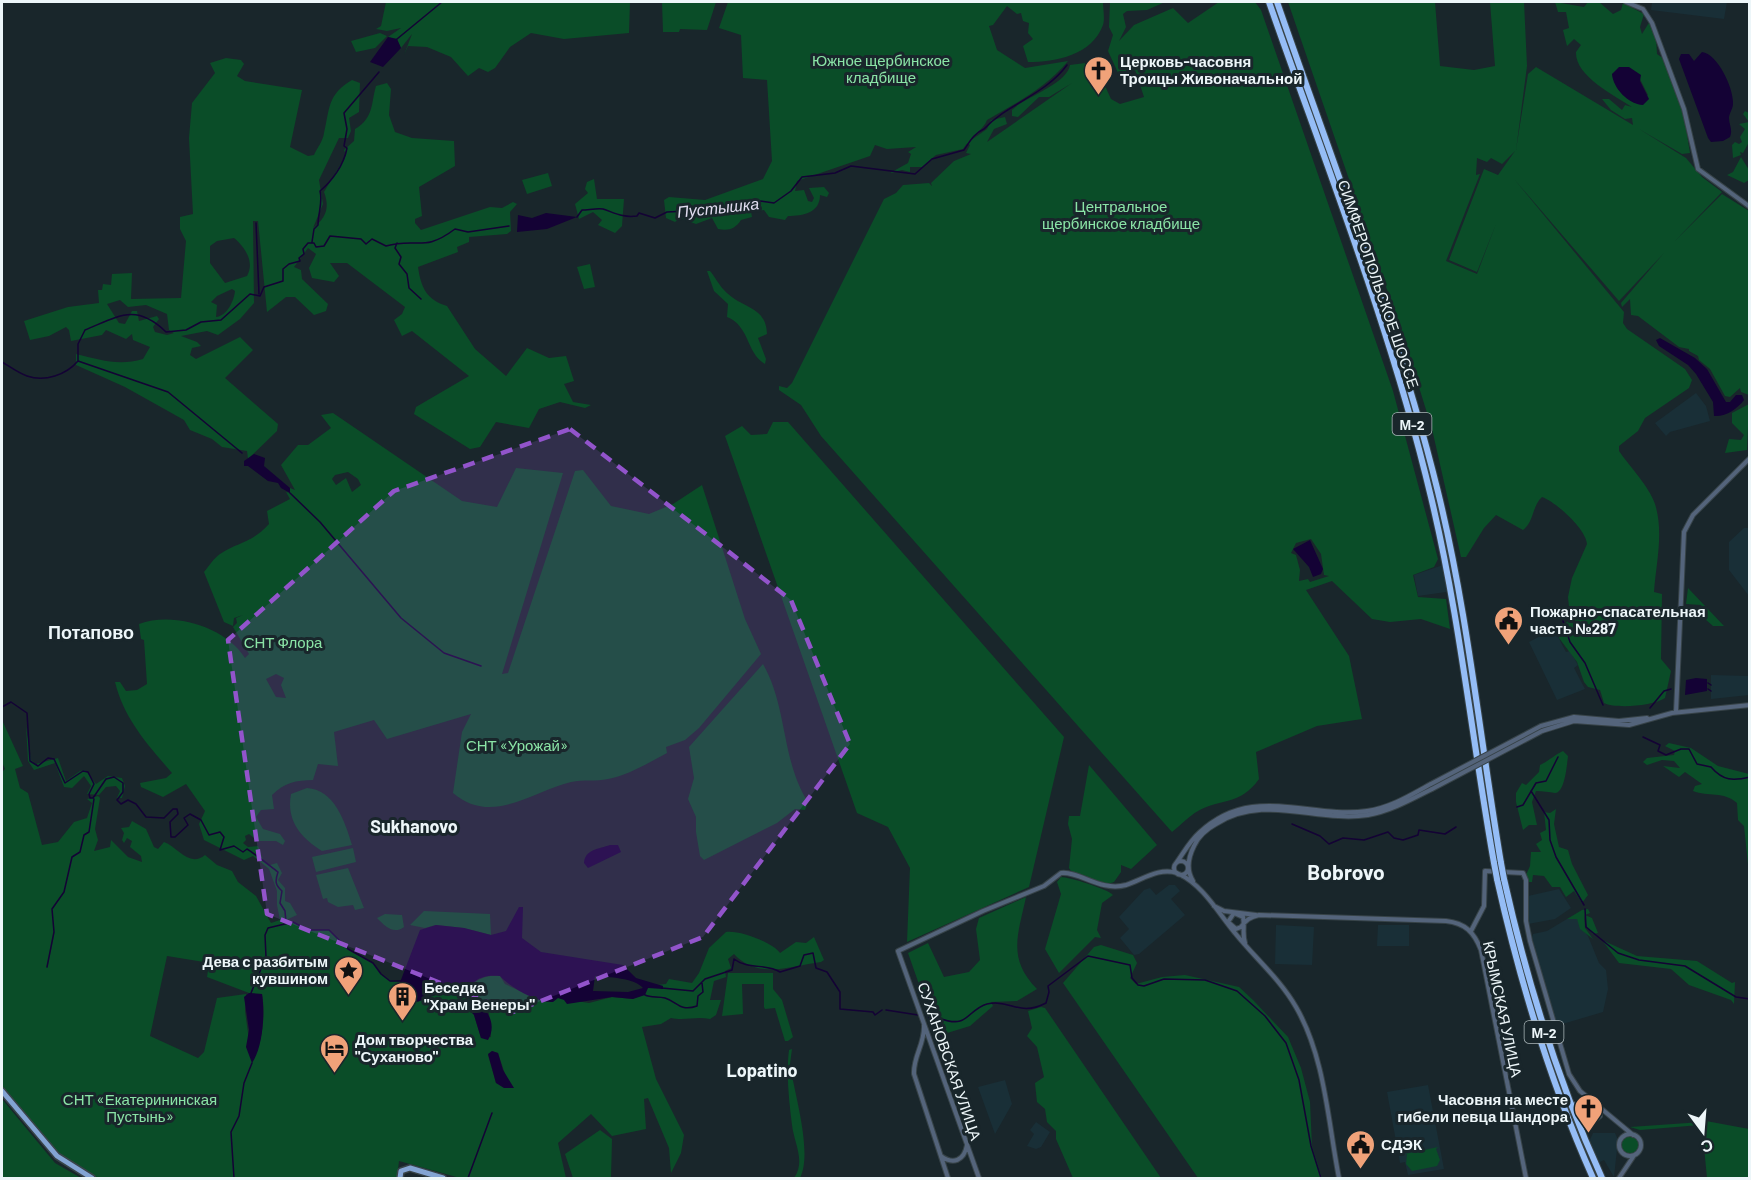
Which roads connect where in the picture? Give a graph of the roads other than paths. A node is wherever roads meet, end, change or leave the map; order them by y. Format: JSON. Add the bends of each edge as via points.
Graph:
{"nodes":[{"id":1,"x":1269,"y":2,"type":"edge"},
{"id":2,"x":1277,"y":2,"type":"edge"},
{"id":3,"x":1626,"y":2,"type":"edge"},
{"id":4,"x":1749,"y":207,"type":"edge"},
{"id":5,"x":1749,"y":458,"type":"edge"},
{"id":6,"x":1749,"y":705,"type":"edge"},
{"id":7,"x":1676,"y":712,"type":"junction"},
{"id":8,"x":1431,"y":787,"type":"junction"},
{"id":9,"x":1176,"y":863,"type":"junction"},
{"id":10,"x":1497,"y":863,"type":"junction"},
{"id":11,"x":1188,"y":869,"type":"junction"},
{"id":12,"x":1165,"y":872,"type":"junction"},
{"id":13,"x":1178,"y":874,"type":"junction"},
{"id":14,"x":1501,"y":879,"type":"junction"},
{"id":15,"x":1194,"y":884,"type":"junction"},
{"id":16,"x":1210,"y":903,"type":"junction"},
{"id":17,"x":1237,"y":913,"type":"junction"},
{"id":18,"x":1259,"y":915,"type":"junction"},
{"id":19,"x":1244,"y":922,"type":"junction"},
{"id":20,"x":1231,"y":927,"type":"junction"},
{"id":21,"x":1471,"y":931,"type":"junction"},
{"id":22,"x":1245,"y":943,"type":"junction"},
{"id":23,"x":922,"y":1016,"type":"junction"},
{"id":24,"x":919,"y":1050,"type":"junction"},
{"id":25,"x":934,"y":1052,"type":"junction"},
{"id":26,"x":1558,"y":1072,"type":"junction"},
{"id":27,"x":2,"y":1091,"type":"edge"},
{"id":28,"x":1593,"y":1101,"type":"junction"},
{"id":29,"x":1633,"y":1135,"type":"junction"},
{"id":30,"x":967,"y":1145,"type":"junction"},
{"id":31,"x":1636,"y":1154,"type":"junction"},
{"id":32,"x":940,"y":1155,"type":"junction"},
{"id":33,"x":948,"y":1178,"type":"edge"},
{"id":34,"x":92,"y":1179,"type":"edge"},
{"id":35,"x":400,"y":1179,"type":"edge"},
{"id":36,"x":442,"y":1179,"type":"edge"},
{"id":37,"x":979,"y":1179,"type":"edge"},
{"id":38,"x":1339,"y":1179,"type":"edge"},
{"id":39,"x":1526,"y":1179,"type":"edge"},
{"id":40,"x":1593,"y":1179,"type":"edge"},
{"id":41,"x":1602,"y":1179,"type":"edge"},
{"id":42,"x":1619,"y":1179,"type":"edge"}],
"edges":[{"from":1,"to":10,"type":"highway","name":"СИМФЕРОПОЛЬСКОЕ ШОССЕ","number":"М-2","via":[[1417,439],[1459,628]]},
{"from":2,"to":10,"type":"highway","name":"СИМФЕРОПОЛЬСКОЕ ШОССЕ","number":"М-2","via":[[1396,344],[1432,471],[1466,626]]},
{"from":3,"to":4,"type":"street","via":[[1648,14],[1684,109],[1696,165]]},
{"from":5,"to":7,"type":"street","via":[[1693,515],[1684,532]]},
{"from":6,"to":7,"type":"street"},
{"from":7,"to":8,"type":"street","bridge":true,"via":[[1619,721],[1574,717],[1542,728]]},
{"from":8,"to":9,"type":"street","via":[[1369,811],[1246,807],[1197,834]]},
{"from":8,"to":11,"type":"street","via":[[1369,815],[1267,809],[1234,815],[1198,839]]},
{"from":9,"to":11,"type":"street","via":[[1184,862]]},
{"from":9,"to":12,"type":"street"},
{"from":9,"to":13,"type":"street"},
{"from":10,"to":14,"type":"highway","number":"М-2","bridge":true},
{"from":11,"to":13,"type":"street"},
{"from":11,"to":15,"type":"street"},
{"from":12,"to":13,"type":"street"},
{"from":12,"to":23,"type":"street","name":"СУХАНОВСКАЯ УЛИЦА","via":[[1126,885],[1097,884],[1061,873],[1044,886],[898,951]]},
{"from":13,"to":15,"type":"street"},
{"from":14,"to":26,"type":"highway","number":"М-2"},
{"from":14,"to":40,"type":"highway","number":"М-2","via":[[1536,1029]]},
{"from":15,"to":16,"type":"street"},
{"from":16,"to":17,"type":"street"},
{"from":16,"to":20,"type":"street"},
{"from":17,"to":18,"type":"street"},
{"from":17,"to":19,"type":"street"},
{"from":17,"to":20,"type":"street","via":[[1229,918]]},
{"from":18,"to":19,"type":"street","name":"КРЫМСКАЯ УЛИЦА"},
{"from":18,"to":21,"type":"street","name":"КРЫМСКАЯ УЛИЦА","via":[[1446,921]]},
{"from":19,"to":20,"type":"street","via":[[1239,928]]},
{"from":19,"to":22,"type":"street"},
{"from":20,"to":22,"type":"street"},
{"from":21,"to":28,"type":"street","via":[[1484,906],[1485,871],[1523,873],[1527,925],[1555,1032],[1572,1081]]},
{"from":21,"to":39,"type":"street","name":"КРЫМСКАЯ УЛИЦА","via":[[1483,958]]},
{"from":22,"to":38,"type":"street","via":[[1288,995],[1310,1037]]},
{"from":23,"to":24,"type":"street","via":[[924,1038]]},
{"from":23,"to":25,"type":"street","name":"СУХАНОВСКАЯ УЛИЦА"},
{"from":24,"to":25,"type":"street","via":[[928,1045]]},
{"from":24,"to":32,"type":"street","via":[[914,1074]]},
{"from":25,"to":30,"type":"street","name":"СУХАНОВСКАЯ УЛИЦА"},
{"from":26,"to":28,"type":"street","via":[[1585,1122],[1600,1116]]},
{"from":26,"to":41,"type":"highway","number":"М-2"},
{"from":27,"to":34,"type":"main road","via":[[54,1153]]},
{"from":28,"to":29,"type":"street"},
{"from":29,"to":31,"type":"street","via":[[1641,1143]]},
{"from":29,"to":31,"type":"street","via":[[1623,1137],[1620,1148],[1625,1155]]},
{"from":30,"to":32,"type":"street","via":[[958,1160],[948,1161]]},
{"from":30,"to":37,"type":"street","name":"СУХАНОВСКАЯ УЛИЦА"},
{"from":31,"to":42,"type":"street"},
{"from":32,"to":33,"type":"street"},
{"from":35,"to":36,"type":"main road","via":[[402,1171],[410,1168]]}]}
